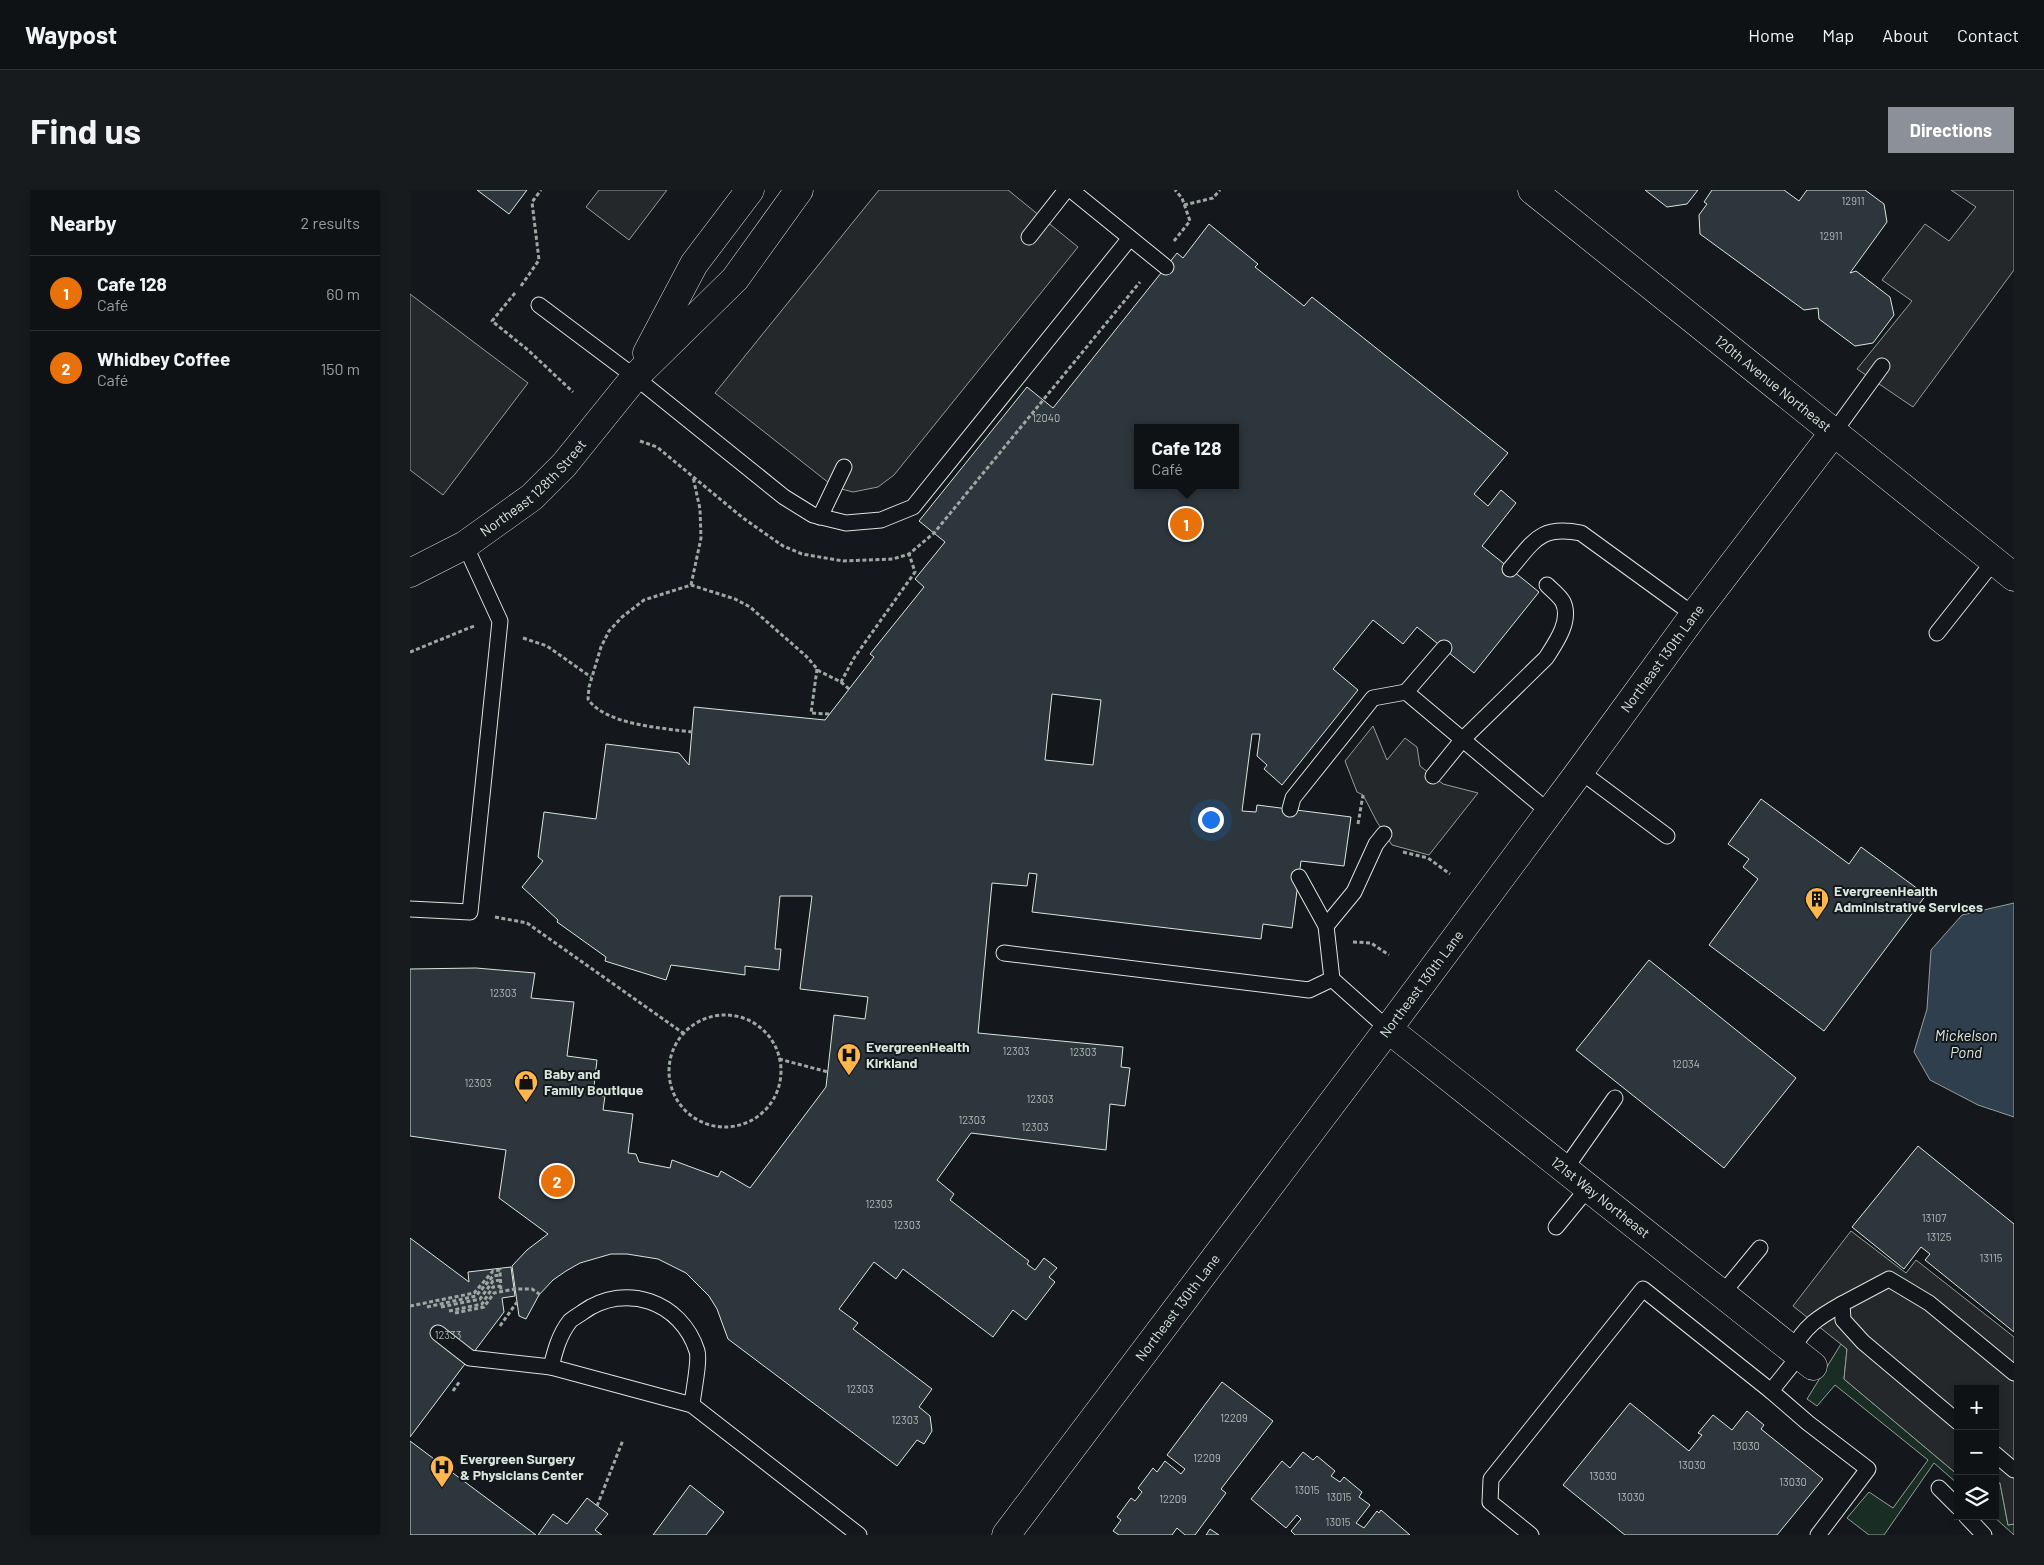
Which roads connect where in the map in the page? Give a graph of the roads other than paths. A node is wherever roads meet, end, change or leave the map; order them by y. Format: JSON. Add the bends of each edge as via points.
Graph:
{"nodes":[{"id":1,"x":750,"y":190,"type":"edge"},
{"id":2,"x":799,"y":190,"type":"edge"},
{"id":3,"x":1066,"y":190,"type":"edge"},
{"id":4,"x":1071,"y":190,"type":"edge"},
{"id":5,"x":1532,"y":190,"type":"edge"},
{"id":6,"x":1029,"y":236,"type":"dead end"},
{"id":7,"x":1130,"y":238,"type":"junction"},
{"id":8,"x":1166,"y":267,"type":"dead end"},
{"id":9,"x":539,"y":305,"type":"dead end"},
{"id":10,"x":1882,"y":366,"type":"dead end"},
{"id":11,"x":635,"y":377,"type":"junction"},
{"id":12,"x":1834,"y":432,"type":"junction"},
{"id":13,"x":844,"y":467,"type":"dead end"},
{"id":14,"x":820,"y":517,"type":"junction"},
{"id":15,"x":465,"y":545,"type":"junction"},
{"id":16,"x":1510,"y":569,"type":"dead end"},
{"id":17,"x":2004,"y":569,"type":"edge"},
{"id":18,"x":410,"y":573,"type":"edge"},
{"id":19,"x":1547,"y":585,"type":"dead end"},
{"id":20,"x":1694,"y":615,"type":"junction"},
{"id":21,"x":1937,"y":634,"type":"dead end"},
{"id":22,"x":1444,"y":648,"type":"dead end"},
{"id":23,"x":1406,"y":692,"type":"junction"},
{"id":24,"x":1463,"y":740,"type":"junction"},
{"id":25,"x":1580,"y":771,"type":"junction"},
{"id":26,"x":1433,"y":776,"type":"dead end"},
{"id":27,"x":1290,"y":809,"type":"dead end"},
{"id":28,"x":1549,"y":812,"type":"junction"},
{"id":29,"x":1384,"y":834,"type":"dead end"},
{"id":30,"x":1667,"y":836,"type":"dead end"},
{"id":31,"x":1299,"y":877,"type":"dead end"},
{"id":32,"x":410,"y":909,"type":"edge"},
{"id":33,"x":1326,"y":926,"type":"junction"},
{"id":34,"x":1004,"y":953,"type":"dead end"},
{"id":35,"x":1332,"y":979,"type":"junction"},
{"id":36,"x":1388,"y":1029,"type":"junction"},
{"id":37,"x":1615,"y":1098,"type":"dead end"},
{"id":38,"x":1565,"y":1169,"type":"junction"},
{"id":39,"x":1588,"y":1188,"type":"junction"},
{"id":40,"x":1556,"y":1226,"type":"dead end"},
{"id":41,"x":1760,"y":1248,"type":"dead end"},
{"id":42,"x":1722,"y":1294,"type":"junction"},
{"id":43,"x":1842,"y":1304,"type":"junction"},
{"id":44,"x":438,"y":1333,"type":"dead end"},
{"id":45,"x":1801,"y":1358,"type":"junction"},
{"id":46,"x":551,"y":1367,"type":"junction"},
{"id":47,"x":2014,"y":1372,"type":"edge"},
{"id":48,"x":1771,"y":1391,"type":"junction"},
{"id":49,"x":692,"y":1405,"type":"junction"},
{"id":50,"x":1954,"y":1419,"type":"edge"},
{"id":51,"x":1999,"y":1457,"type":"edge"},
{"id":52,"x":2014,"y":1470,"type":"edge"},
{"id":53,"x":1939,"y":1488,"type":"dead end"},
{"id":54,"x":1954,"y":1503,"type":"edge"},
{"id":55,"x":1970,"y":1520,"type":"edge"},
{"id":56,"x":840,"y":1529,"type":"edge"},
{"id":57,"x":1008,"y":1534,"type":"edge"},
{"id":58,"x":859,"y":1535,"type":"edge"},
{"id":59,"x":1531,"y":1535,"type":"edge"},
{"id":60,"x":1818,"y":1535,"type":"edge"},
{"id":61,"x":1984,"y":1535,"type":"edge"}],
"edges":[{"from":1,"to":11,"type":"street","name":"Northeast 128th Street","via":[[694,264]]},
{"from":2,"to":11,"type":"street","name":"Northeast 128th Street","via":[[734,279]]},
{"from":3,"to":6,"type":"lane"},
{"from":4,"to":7,"type":"lane"},
{"from":5,"to":12,"type":"street","name":"120th Avenue Northeast"},
{"from":7,"to":8,"type":"lane"},
{"from":7,"to":14,"type":"lane","via":[[914,507],[881,520],[846,523]]},
{"from":9,"to":11,"type":"lane"},
{"from":10,"to":12,"type":"lane"},
{"from":11,"to":14,"type":"lane","via":[[784,497]]},
{"from":11,"to":15,"type":"street","name":"Northeast 128th Street","via":[[580,446],[532,497]]},
{"from":12,"to":17,"type":"street","name":"120th Avenue Northeast"},
{"from":12,"to":20,"type":"street","name":"Northeast 130th Lane"},
{"from":13,"to":14,"type":"lane"},
{"from":15,"to":18,"type":"street","name":"Northeast 128th Street"},
{"from":15,"to":32,"type":"lane","via":[[500,621],[470,912]]},
{"from":16,"to":20,"type":"lane","via":[[1537,538],[1549,532],[1581,534]]},
{"from":17,"to":21,"type":"lane"},
{"from":19,"to":24,"type":"lane","via":[[1563,602],[1566,616],[1554,645],[1546,658]]},
{"from":20,"to":25,"type":"street","name":"Northeast 130th Lane"},
{"from":22,"to":23,"type":"lane"},
{"from":23,"to":24,"type":"lane"},
{"from":23,"to":27,"type":"lane","via":[[1373,698],[1293,798]]},
{"from":24,"to":26,"type":"lane"},
{"from":24,"to":28,"type":"lane"},
{"from":25,"to":28,"type":"street","name":"Northeast 130th Lane"},
{"from":25,"to":30,"type":"lane"},
{"from":28,"to":36,"type":"street","name":"Northeast 130th Lane"},
{"from":29,"to":33,"type":"lane","via":[[1376,844],[1354,892]]},
{"from":31,"to":33,"type":"lane"},
{"from":33,"to":35,"type":"lane"},
{"from":34,"to":35,"type":"lane","via":[[1309,990]]},
{"from":35,"to":36,"type":"lane"},
{"from":36,"to":38,"type":"street","name":"121st Way Northeast"},
{"from":36,"to":57,"type":"street","name":"Northeast 130th Lane"},
{"from":37,"to":38,"type":"lane"},
{"from":38,"to":39,"type":"street","name":"121st Way Northeast"},
{"from":39,"to":40,"type":"lane"},
{"from":39,"to":42,"type":"street","name":"121st Way Northeast"},
{"from":41,"to":42,"type":"lane"},
{"from":42,"to":45,"type":"street","name":"121st Way Northeast"},
{"from":43,"to":45,"type":"lane","via":[[1820,1316],[1800,1334]]},
{"from":43,"to":47,"type":"lane","via":[[1889,1279],[1929,1303]]},
{"from":43,"to":50,"type":"lane","via":[[1843,1320],[1863,1342]]},
{"from":44,"to":46,"type":"lane","via":[[470,1358]]},
{"from":45,"to":48,"type":"lane"},
{"from":46,"to":49,"type":"lane"},
{"from":46,"to":49,"type":"lane","via":[[557,1341],[571,1321],[595,1303],[622,1297],[651,1301],[672,1313],[688,1330],[698,1353]]},
{"from":48,"to":59,"type":"lane","via":[[1643,1289],[1490,1479],[1490,1502]]},
{"from":48,"to":60,"type":"lane","via":[[1868,1469]]},
{"from":49,"to":56,"type":"lane"},
{"from":51,"to":52,"type":"lane"},
{"from":53,"to":54,"type":"lane"},
{"from":55,"to":61,"type":"lane"},
{"from":56,"to":58,"type":"lane"}]}
